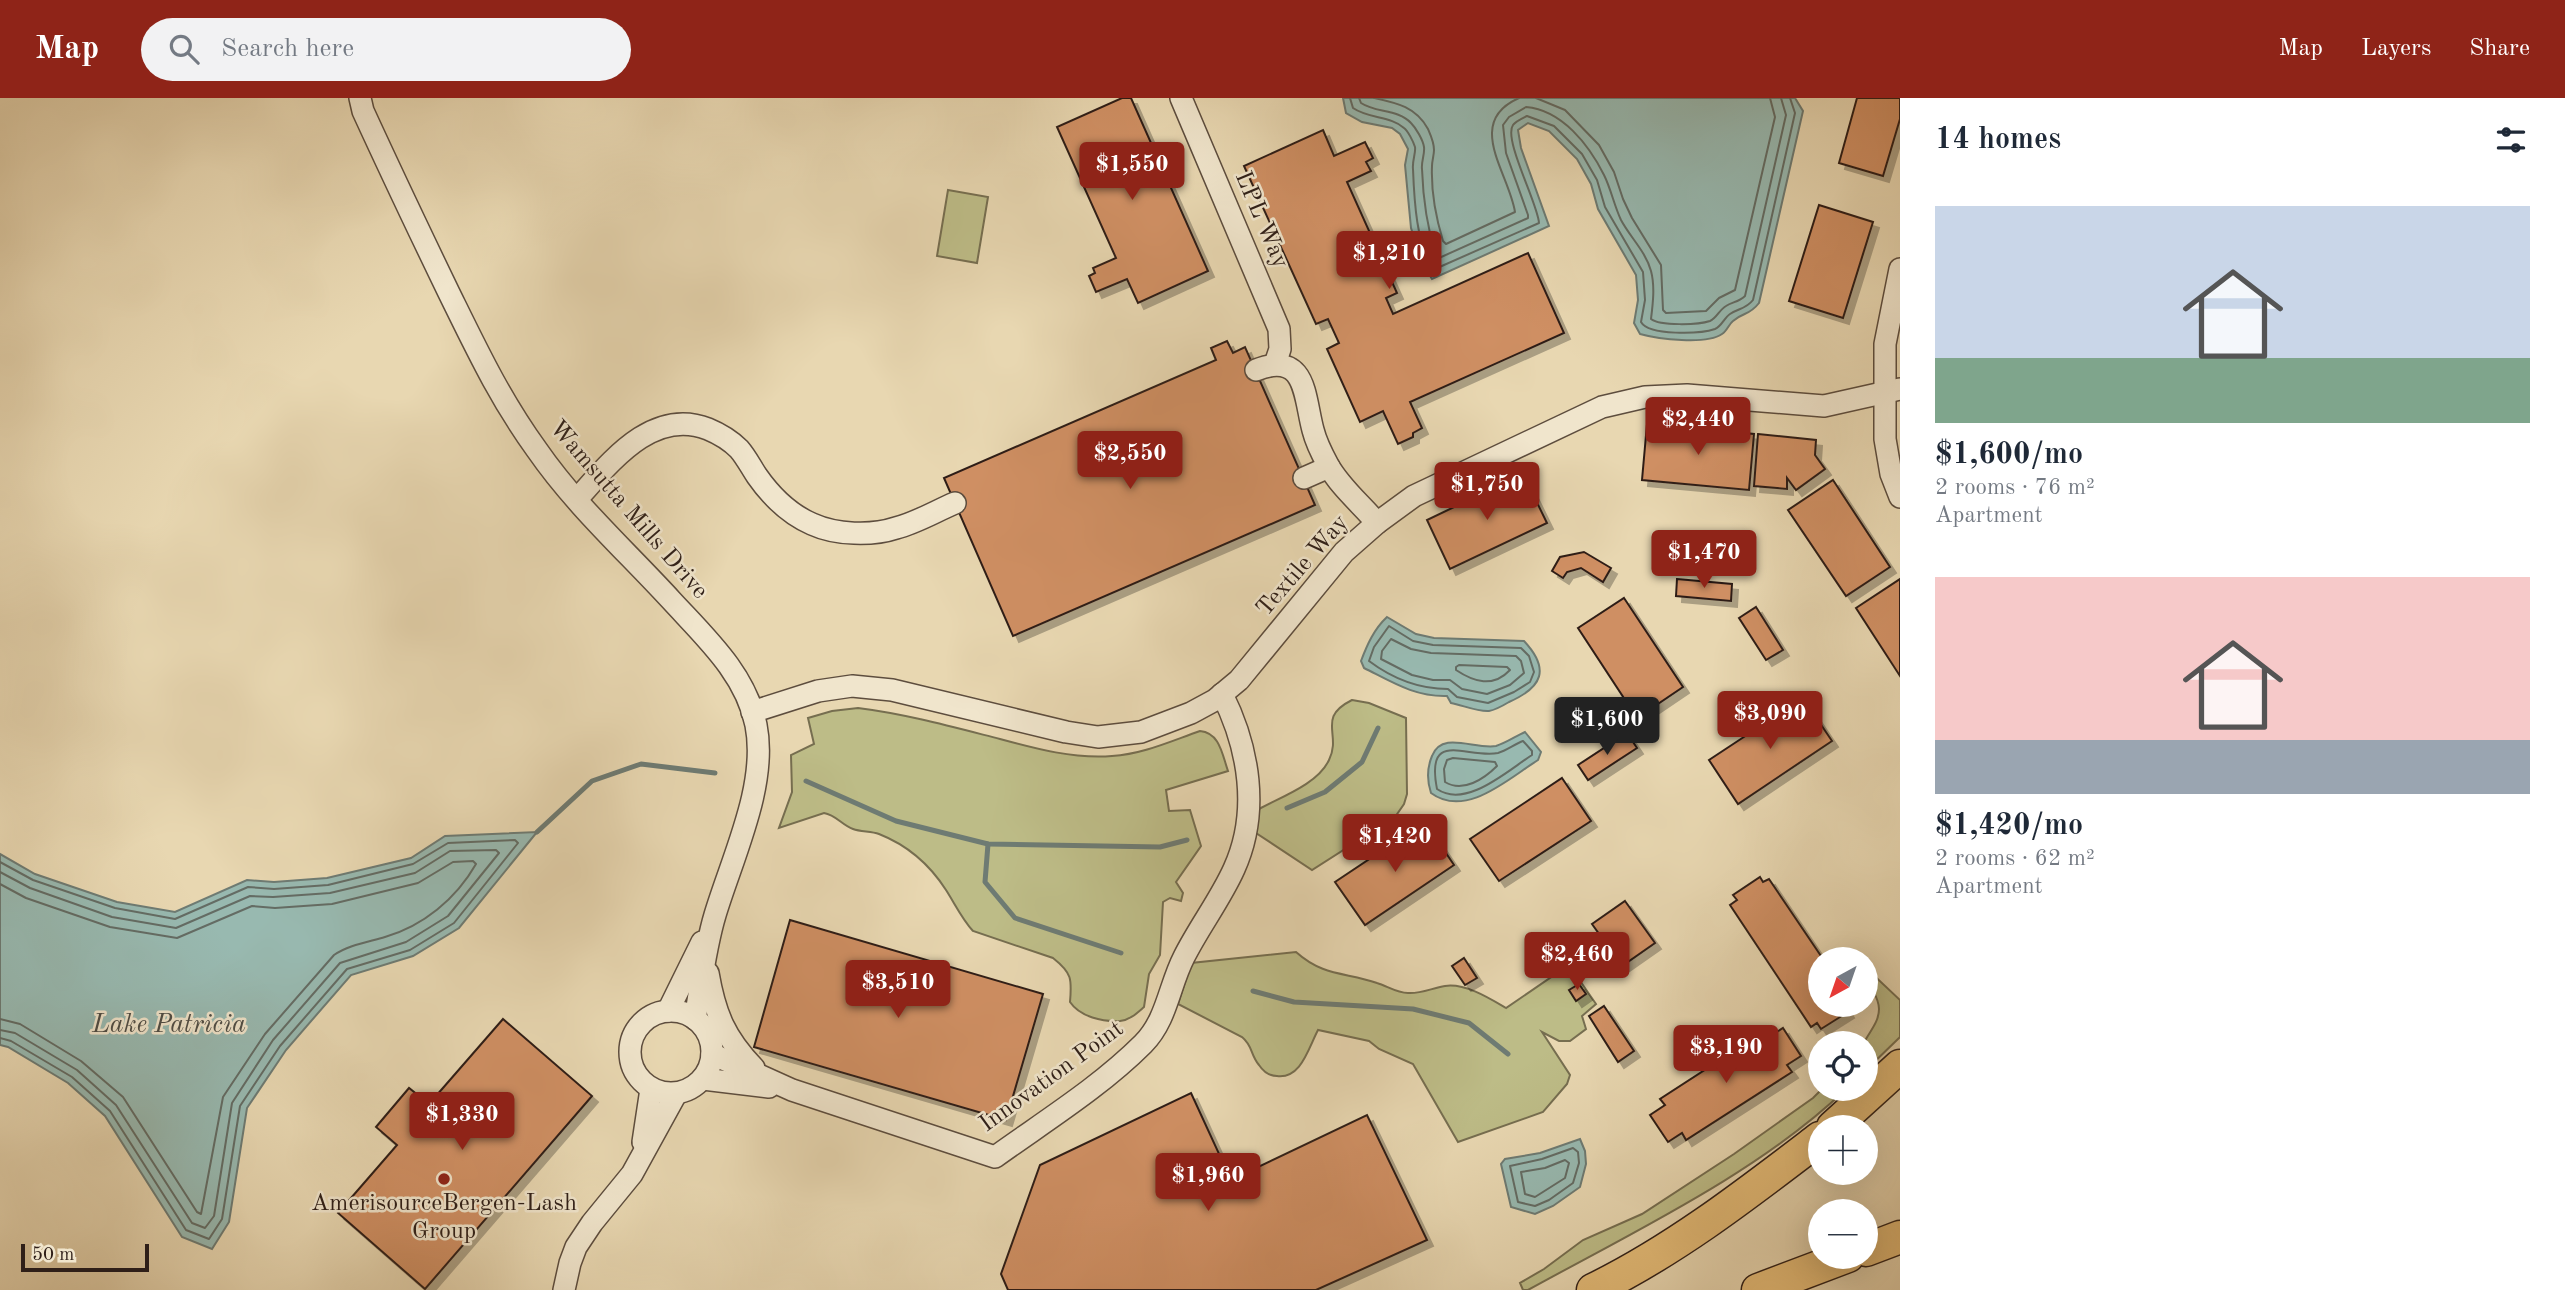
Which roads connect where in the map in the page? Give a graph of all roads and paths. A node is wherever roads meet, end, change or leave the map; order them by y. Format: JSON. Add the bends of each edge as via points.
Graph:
{"nodes":[{"id":1,"x":1181,"y":98,"type":"edge"},
{"id":2,"x":359,"y":102,"type":"edge"},
{"id":3,"x":1900,"y":269,"type":"edge"},
{"id":4,"x":1893,"y":390,"type":"edge"},
{"id":5,"x":1329,"y":467,"type":"junction"},
{"id":6,"x":1304,"y":478,"type":"dead end"},
{"id":7,"x":1900,"y":497,"type":"edge"},
{"id":8,"x":577,"y":499,"type":"junction"},
{"id":9,"x":955,"y":503,"type":"dead end"},
{"id":10,"x":1377,"y":523,"type":"junction"},
{"id":11,"x":1222,"y":694,"type":"junction"},
{"id":12,"x":752,"y":712,"type":"junction"},
{"id":13,"x":713,"y":918,"type":"junction"},
{"id":14,"x":706,"y":959,"type":"junction"},
{"id":15,"x":668,"y":1011,"type":"junction"},
{"id":16,"x":695,"y":1019,"type":"junction"},
{"id":17,"x":712,"y":1054,"type":"junction"},
{"id":18,"x":1900,"y":1066,"type":"edge"},
{"id":19,"x":763,"y":1077,"type":"junction"},
{"id":20,"x":703,"y":1079,"type":"junction"},
{"id":21,"x":651,"y":1089,"type":"junction"},
{"id":22,"x":792,"y":1090,"type":"junction"},
{"id":23,"x":676,"y":1094,"type":"junction"},
{"id":24,"x":1846,"y":1115,"type":"edge"},
{"id":25,"x":1808,"y":1147,"type":"edge"},
{"id":26,"x":641,"y":1154,"type":"junction"},
{"id":27,"x":1900,"y":1237,"type":"edge"},
{"id":28,"x":1878,"y":1245,"type":"edge"},
{"id":29,"x":1814,"y":1269,"type":"edge"},
{"id":30,"x":564,"y":1290,"type":"edge"},
{"id":31,"x":1593,"y":1290,"type":"edge"},
{"id":32,"x":1758,"y":1290,"type":"edge"}],
"edges":[{"from":1,"to":5,"type":"street","name":"LPL Way","via":[[1279,329],[1280,349],[1265,367],[1290,369],[1301,381],[1313,431]]},
{"from":2,"to":8,"type":"street","name":"Wamsutta Mills Drive","via":[[485,369],[537,452]]},
{"from":3,"to":4,"type":"street","via":[[1885,344]]},
{"from":4,"to":7,"type":"street","via":[[1885,439]]},
{"from":4,"to":10,"type":"street","name":"Textile Way","via":[[1824,406],[1687,395],[1645,397],[1602,407],[1414,496]]},
{"from":5,"to":6,"type":"street"},
{"from":5,"to":10,"type":"street"},
{"from":8,"to":9,"type":"street","via":[[633,441],[661,427],[695,424],[739,449],[785,509],[814,525],[853,533],[895,529]]},
{"from":8,"to":12,"type":"street","name":"Wamsutta Mills Drive","via":[[721,655]]},
{"from":10,"to":11,"type":"street","name":"Textile Way","via":[[1344,552],[1239,680]]},
{"from":11,"to":12,"type":"street","name":"Textile Way","via":[[1164,725],[1098,737],[892,690],[852,686],[818,691]]},
{"from":11,"to":22,"type":"street","name":"Innovation Point","via":[[1246,762],[1246,830],[1234,869],[1184,957],[1157,1027],[1144,1043],[995,1157]]},
{"from":12,"to":13,"type":"street","via":[[759,746],[756,776]]},
{"from":13,"to":14,"type":"street"},
{"from":13,"to":15,"type":"street"},
{"from":14,"to":16,"type":"street"},
{"from":14,"to":19,"type":"street","via":[[720,1022],[734,1046]]},
{"from":15,"to":16,"type":"street"},
{"from":15,"to":21,"type":"street","via":[[647,1018],[631,1041],[633,1069]]},
{"from":16,"to":17,"type":"street","via":[[709,1034]]},
{"from":17,"to":19,"type":"street","name":"Innovation Point"},
{"from":17,"to":20,"type":"street"},
{"from":18,"to":24,"type":"highway"},
{"from":19,"to":22,"type":"street","name":"Innovation Point"},
{"from":20,"to":22,"type":"street","name":"Innovation Point"},
{"from":20,"to":23,"type":"street"},
{"from":21,"to":23,"type":"street"},
{"from":21,"to":26,"type":"street"},
{"from":23,"to":26,"type":"street"},
{"from":25,"to":31,"type":"highway","via":[[1702,1226]]},
{"from":26,"to":30,"type":"street","via":[[632,1174],[576,1247]]},
{"from":27,"to":28,"type":"highway"},
{"from":29,"to":32,"type":"highway"}]}
